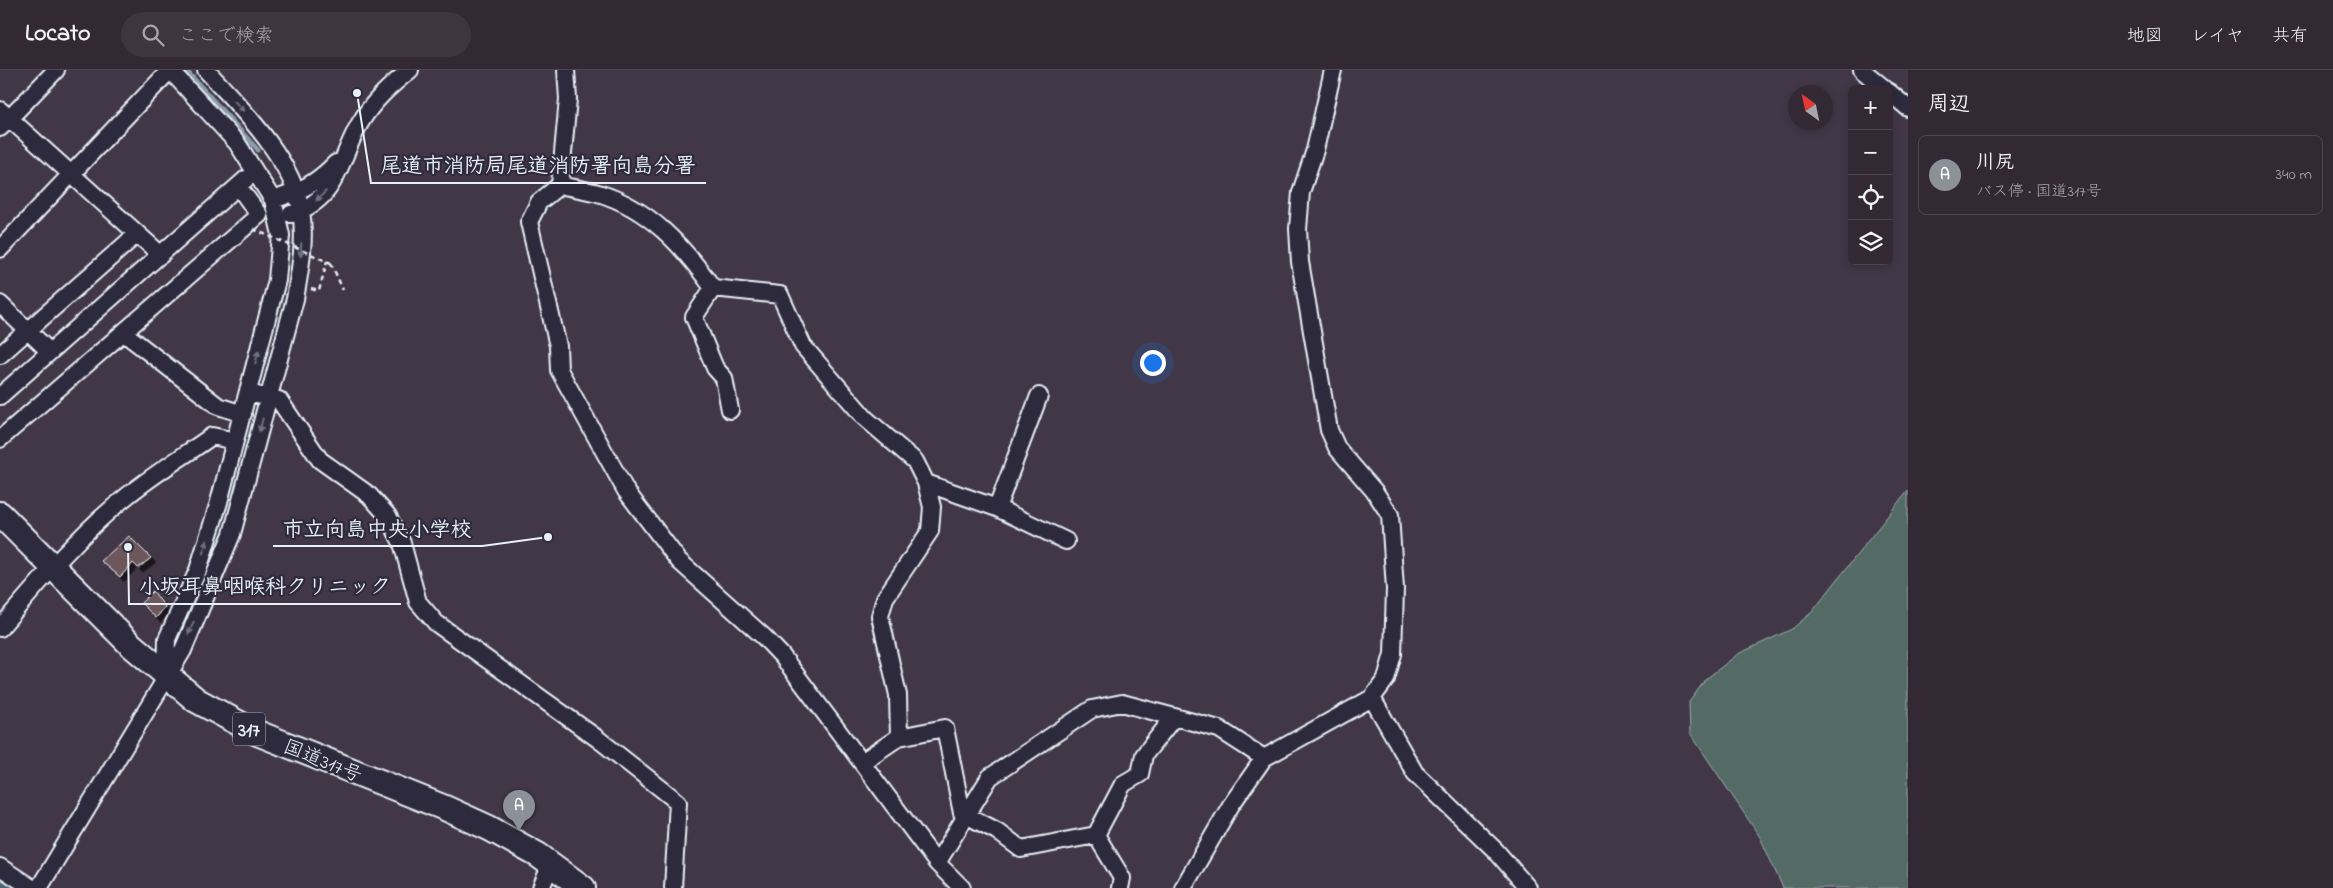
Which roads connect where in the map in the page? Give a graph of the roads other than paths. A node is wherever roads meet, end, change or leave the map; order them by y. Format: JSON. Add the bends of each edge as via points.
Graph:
{"nodes":[{"id":1,"x":56,"y":70,"type":"edge"},
{"id":2,"x":206,"y":70,"type":"edge"},
{"id":3,"x":410,"y":70,"type":"edge"},
{"id":4,"x":566,"y":70,"type":"edge"},
{"id":5,"x":1333,"y":70,"type":"edge"},
{"id":6,"x":1862,"y":70,"type":"edge"},
{"id":7,"x":177,"y":72,"type":"edge"},
{"id":8,"x":1880,"y":85,"type":"edge"},
{"id":9,"x":1893,"y":95,"type":"edge"},
{"id":10,"x":1908,"y":108,"type":"edge"},
{"id":11,"x":3,"y":119,"type":"edge"},
{"id":12,"x":344,"y":154,"type":"junction"},
{"id":13,"x":255,"y":170,"type":"junction"},
{"id":14,"x":71,"y":174,"type":"junction"},
{"id":15,"x":238,"y":186,"type":"junction"},
{"id":16,"x":560,"y":186,"type":"junction"},
{"id":17,"x":296,"y":192,"type":"junction"},
{"id":18,"x":273,"y":200,"type":"junction"},
{"id":19,"x":301,"y":211,"type":"junction"},
{"id":20,"x":278,"y":218,"type":"junction"},
{"id":21,"x":137,"y":234,"type":"junction"},
{"id":22,"x":0,"y":249,"type":"edge"},
{"id":23,"x":161,"y":255,"type":"junction"},
{"id":24,"x":712,"y":288,"type":"junction"},
{"id":25,"x":0,"y":304,"type":"edge"},
{"id":26,"x":30,"y":331,"type":"junction"},
{"id":27,"x":124,"y":333,"type":"junction"},
{"id":28,"x":50,"y":352,"type":"junction"},
{"id":29,"x":0,"y":355,"type":"edge"},
{"id":30,"x":248,"y":393,"type":"junction"},
{"id":31,"x":0,"y":396,"type":"edge"},
{"id":32,"x":1038,"y":396,"type":"dead end"},
{"id":33,"x":268,"y":398,"type":"junction"},
{"id":34,"x":730,"y":410,"type":"dead end"},
{"id":35,"x":242,"y":414,"type":"junction"},
{"id":36,"x":0,"y":439,"type":"edge"},
{"id":37,"x":235,"y":441,"type":"junction"},
{"id":38,"x":926,"y":483,"type":"junction"},
{"id":39,"x":997,"y":508,"type":"junction"},
{"id":40,"x":0,"y":514,"type":"edge"},
{"id":41,"x":1066,"y":541,"type":"dead end"},
{"id":42,"x":53,"y":567,"type":"junction"},
{"id":43,"x":0,"y":628,"type":"edge"},
{"id":44,"x":166,"y":675,"type":"junction"},
{"id":45,"x":1372,"y":698,"type":"junction"},
{"id":46,"x":1174,"y":717,"type":"junction"},
{"id":47,"x":899,"y":737,"type":"junction"},
{"id":48,"x":1264,"y":758,"type":"junction"},
{"id":49,"x":862,"y":762,"type":"junction"},
{"id":50,"x":966,"y":817,"type":"junction"},
{"id":51,"x":1096,"y":835,"type":"junction"},
{"id":52,"x":937,"y":863,"type":"junction"},
{"id":53,"x":551,"y":864,"type":"junction"},
{"id":54,"x":0,"y":867,"type":"edge"},
{"id":55,"x":32,"y":888,"type":"edge"},
{"id":56,"x":39,"y":888,"type":"edge"},
{"id":57,"x":541,"y":888,"type":"edge"},
{"id":58,"x":583,"y":888,"type":"edge"},
{"id":59,"x":673,"y":888,"type":"edge"},
{"id":60,"x":962,"y":888,"type":"edge"},
{"id":61,"x":1109,"y":888,"type":"edge"},
{"id":62,"x":1116,"y":888,"type":"edge"},
{"id":63,"x":1120,"y":888,"type":"edge"},
{"id":64,"x":1183,"y":888,"type":"edge"},
{"id":65,"x":1528,"y":888,"type":"edge"}],
"edges":[{"from":1,"to":11,"type":"street"},
{"from":2,"to":17,"type":"street","one_way":true,"via":[[246,114],[286,169]]},
{"from":3,"to":12,"type":"street","via":[[383,92],[371,107]]},
{"from":4,"to":16,"type":"street","via":[[568,99]]},
{"from":5,"to":45,"type":"street","via":[[1302,192],[1298,229],[1300,262],[1329,430],[1337,448],[1375,492],[1390,515],[1395,589],[1393,654],[1386,679]]},
{"from":6,"to":8,"type":"street"},
{"from":7,"to":13,"type":"street","via":[[237,142]]},
{"from":7,"to":14,"type":"street"},
{"from":9,"to":10,"type":"street"},
{"from":11,"to":14,"type":"street"},
{"from":12,"to":17,"type":"street","via":[[322,178]]},
{"from":12,"to":19,"type":"street","one_way":true,"via":[[335,179],[322,198]]},
{"from":13,"to":15,"type":"street"},
{"from":13,"to":18,"type":"street"},
{"from":14,"to":21,"type":"street"},
{"from":14,"to":22,"type":"street"},
{"from":15,"to":23,"type":"street"},
{"from":15,"to":27,"type":"street","via":[[259,215]]},
{"from":16,"to":24,"type":"street","via":[[599,194],[631,207],[675,239]]},
{"from":16,"to":49,"type":"street","via":[[539,202],[529,222],[558,346],[559,370],[626,491],[679,561],[764,636]]},
{"from":17,"to":18,"type":"street"},
{"from":17,"to":19,"type":"street"},
{"from":18,"to":20,"type":"street"},
{"from":19,"to":20,"type":"street"},
{"from":19,"to":33,"type":"street","one_way":true,"via":[[301,265]]},
{"from":30,"to":20,"type":"street","one_way":true,"via":[[277,280],[281,234]]},
{"from":21,"to":23,"type":"street"},
{"from":21,"to":26,"type":"street"},
{"from":23,"to":28,"type":"street"},
{"from":24,"to":34,"type":"street","via":[[694,317],[715,368],[724,378]]},
{"from":24,"to":38,"type":"street","via":[[780,295],[803,346],[865,418],[915,461]]},
{"from":25,"to":26,"type":"street"},
{"from":26,"to":28,"type":"street"},
{"from":26,"to":29,"type":"street"},
{"from":27,"to":35,"type":"street","via":[[218,406]]},
{"from":27,"to":36,"type":"street"},
{"from":28,"to":31,"type":"street"},
{"from":30,"to":33,"type":"street"},
{"from":30,"to":35,"type":"street"},
{"from":32,"to":39,"type":"street"},
{"from":33,"to":44,"type":"street","one_way":true,"via":[[232,534],[182,650]]},
{"from":33,"to":59,"type":"street","via":[[279,400],[320,460],[369,495],[388,516],[402,544],[418,602],[436,623],[598,739],[678,802]]},
{"from":35,"to":37,"type":"street"},
{"from":37,"to":42,"type":"street","via":[[212,436],[128,495]]},
{"from":44,"to":37,"type":"street","one_way":true,"via":[[166,639],[198,570]]},
{"from":38,"to":39,"type":"street"},
{"from":38,"to":47,"type":"street","via":[[932,507],[930,531],[885,598],[880,616],[898,695]]},
{"from":39,"to":41,"type":"street"},
{"from":40,"to":42,"type":"highway","name":"国道317号","number":"317"},
{"from":42,"to":43,"type":"street"},
{"from":42,"to":44,"type":"highway","name":"国道317号","number":"317"},
{"from":44,"to":53,"type":"highway","name":"国道317号","number":"317","via":[[196,700],[254,732],[445,808],[489,828]]},
{"from":44,"to":56,"type":"street"},
{"from":45,"to":48,"type":"street"},
{"from":45,"to":65,"type":"street","via":[[1415,773],[1496,851]]},
{"from":46,"to":48,"type":"street","via":[[1218,730]]},
{"from":46,"to":50,"type":"street","via":[[1122,703],[1092,709],[990,777]]},
{"from":46,"to":51,"type":"street","via":[[1144,755],[1140,774],[1123,784]]},
{"from":47,"to":49,"type":"street"},
{"from":47,"to":50,"type":"street","via":[[945,728],[962,813]]},
{"from":48,"to":64,"type":"street","via":[[1231,805]]},
{"from":49,"to":52,"type":"street"},
{"from":50,"to":51,"type":"street","via":[[997,831],[1021,849]]},
{"from":50,"to":52,"type":"street"},
{"from":51,"to":63,"type":"street","via":[[1122,878]]},
{"from":52,"to":60,"type":"street"},
{"from":53,"to":57,"type":"street"},
{"from":53,"to":58,"type":"highway","name":"国道317号","number":"317"},
{"from":54,"to":55,"type":"street"},
{"from":61,"to":62,"type":"street"}]}
